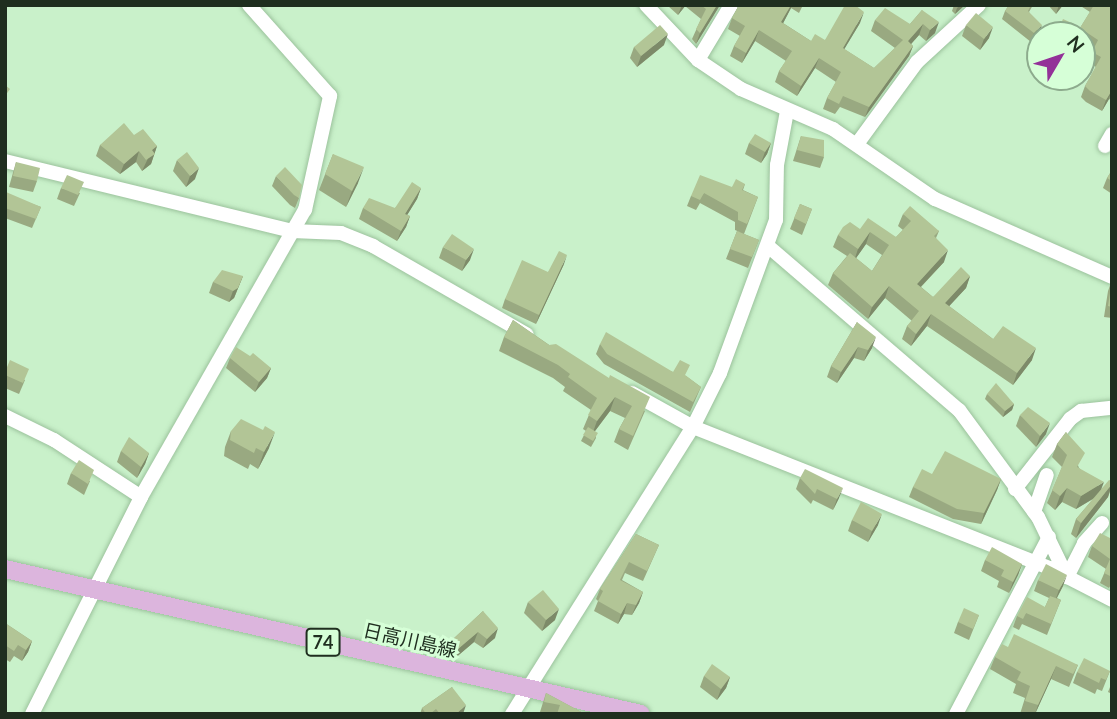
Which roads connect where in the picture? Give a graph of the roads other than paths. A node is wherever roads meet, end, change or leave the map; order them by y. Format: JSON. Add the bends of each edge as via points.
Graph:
{"nodes":[{"id":1,"x":249,"y":5,"type":"edge"},
{"id":2,"x":646,"y":5,"type":"edge"},
{"id":3,"x":731,"y":5,"type":"edge"},
{"id":4,"x":979,"y":5,"type":"edge"},
{"id":5,"x":698,"y":60,"type":"junction"},
{"id":6,"x":787,"y":111,"type":"junction"},
{"id":7,"x":857,"y":144,"type":"junction"},
{"id":8,"x":5,"y":161,"type":"edge"},
{"id":9,"x":292,"y":231,"type":"junction"},
{"id":10,"x":768,"y":246,"type":"junction"},
{"id":11,"x":1112,"y":277,"type":"edge"},
{"id":12,"x":541,"y":342,"type":"edge"},
{"id":13,"x":623,"y":388,"type":"edge"},
{"id":14,"x":1112,"y":408,"type":"edge"},
{"id":15,"x":5,"y":416,"type":"edge"},
{"id":16,"x":693,"y":427,"type":"junction"},
{"id":17,"x":1047,"y":475,"type":"dead end"},
{"id":18,"x":1015,"y":489,"type":"junction"},
{"id":19,"x":141,"y":497,"type":"junction"},
{"id":20,"x":1034,"y":512,"type":"junction"},
{"id":21,"x":1102,"y":523,"type":"dead end"},
{"id":22,"x":1049,"y":537,"type":"junction"},
{"id":23,"x":1033,"y":565,"type":"junction"},
{"id":24,"x":5,"y":569,"type":"edge"},
{"id":25,"x":1068,"y":577,"type":"junction"},
{"id":26,"x":94,"y":590,"type":"junction"},
{"id":27,"x":1112,"y":600,"type":"edge"},
{"id":28,"x":527,"y":688,"type":"junction"},
{"id":29,"x":32,"y":714,"type":"edge"},
{"id":30,"x":512,"y":714,"type":"edge"},
{"id":31,"x":641,"y":714,"type":"edge"},
{"id":32,"x":957,"y":714,"type":"edge"}],
"edges":[{"from":1,"to":9,"type":"street","via":[[330,96],[311,189]]},
{"from":2,"to":5,"type":"street"},
{"from":3,"to":5,"type":"street"},
{"from":4,"to":7,"type":"street","via":[[917,62]]},
{"from":5,"to":6,"type":"street","via":[[741,89]]},
{"from":6,"to":7,"type":"street"},
{"from":6,"to":10,"type":"street","via":[[777,165],[776,220]]},
{"from":7,"to":11,"type":"street","via":[[935,199]]},
{"from":8,"to":9,"type":"street"},
{"from":9,"to":12,"type":"street","via":[[341,233],[373,246]]},
{"from":9,"to":19,"type":"street"},
{"from":10,"to":16,"type":"street","via":[[720,373]]},
{"from":10,"to":18,"type":"street","via":[[959,411]]},
{"from":13,"to":16,"type":"street"},
{"from":14,"to":18,"type":"street","via":[[1081,411],[1070,419]]},
{"from":15,"to":19,"type":"street","via":[[54,440]]},
{"from":16,"to":23,"type":"street"},
{"from":16,"to":28,"type":"street"},
{"from":17,"to":20,"type":"street"},
{"from":18,"to":20,"type":"street"},
{"from":19,"to":26,"type":"street"},
{"from":20,"to":22,"type":"street"},
{"from":21,"to":25,"type":"street","via":[[1084,543]]},
{"from":22,"to":23,"type":"street"},
{"from":22,"to":25,"type":"street"},
{"from":23,"to":25,"type":"street"},
{"from":23,"to":32,"type":"street"},
{"from":24,"to":26,"type":"main road","name":"日高川島線","number":"74"},
{"from":25,"to":27,"type":"street"},
{"from":26,"to":28,"type":"main road","name":"日高川島線","number":"74"},
{"from":26,"to":29,"type":"street"},
{"from":28,"to":30,"type":"street"},
{"from":28,"to":31,"type":"main road","name":"日高川島線","number":"74"}]}
